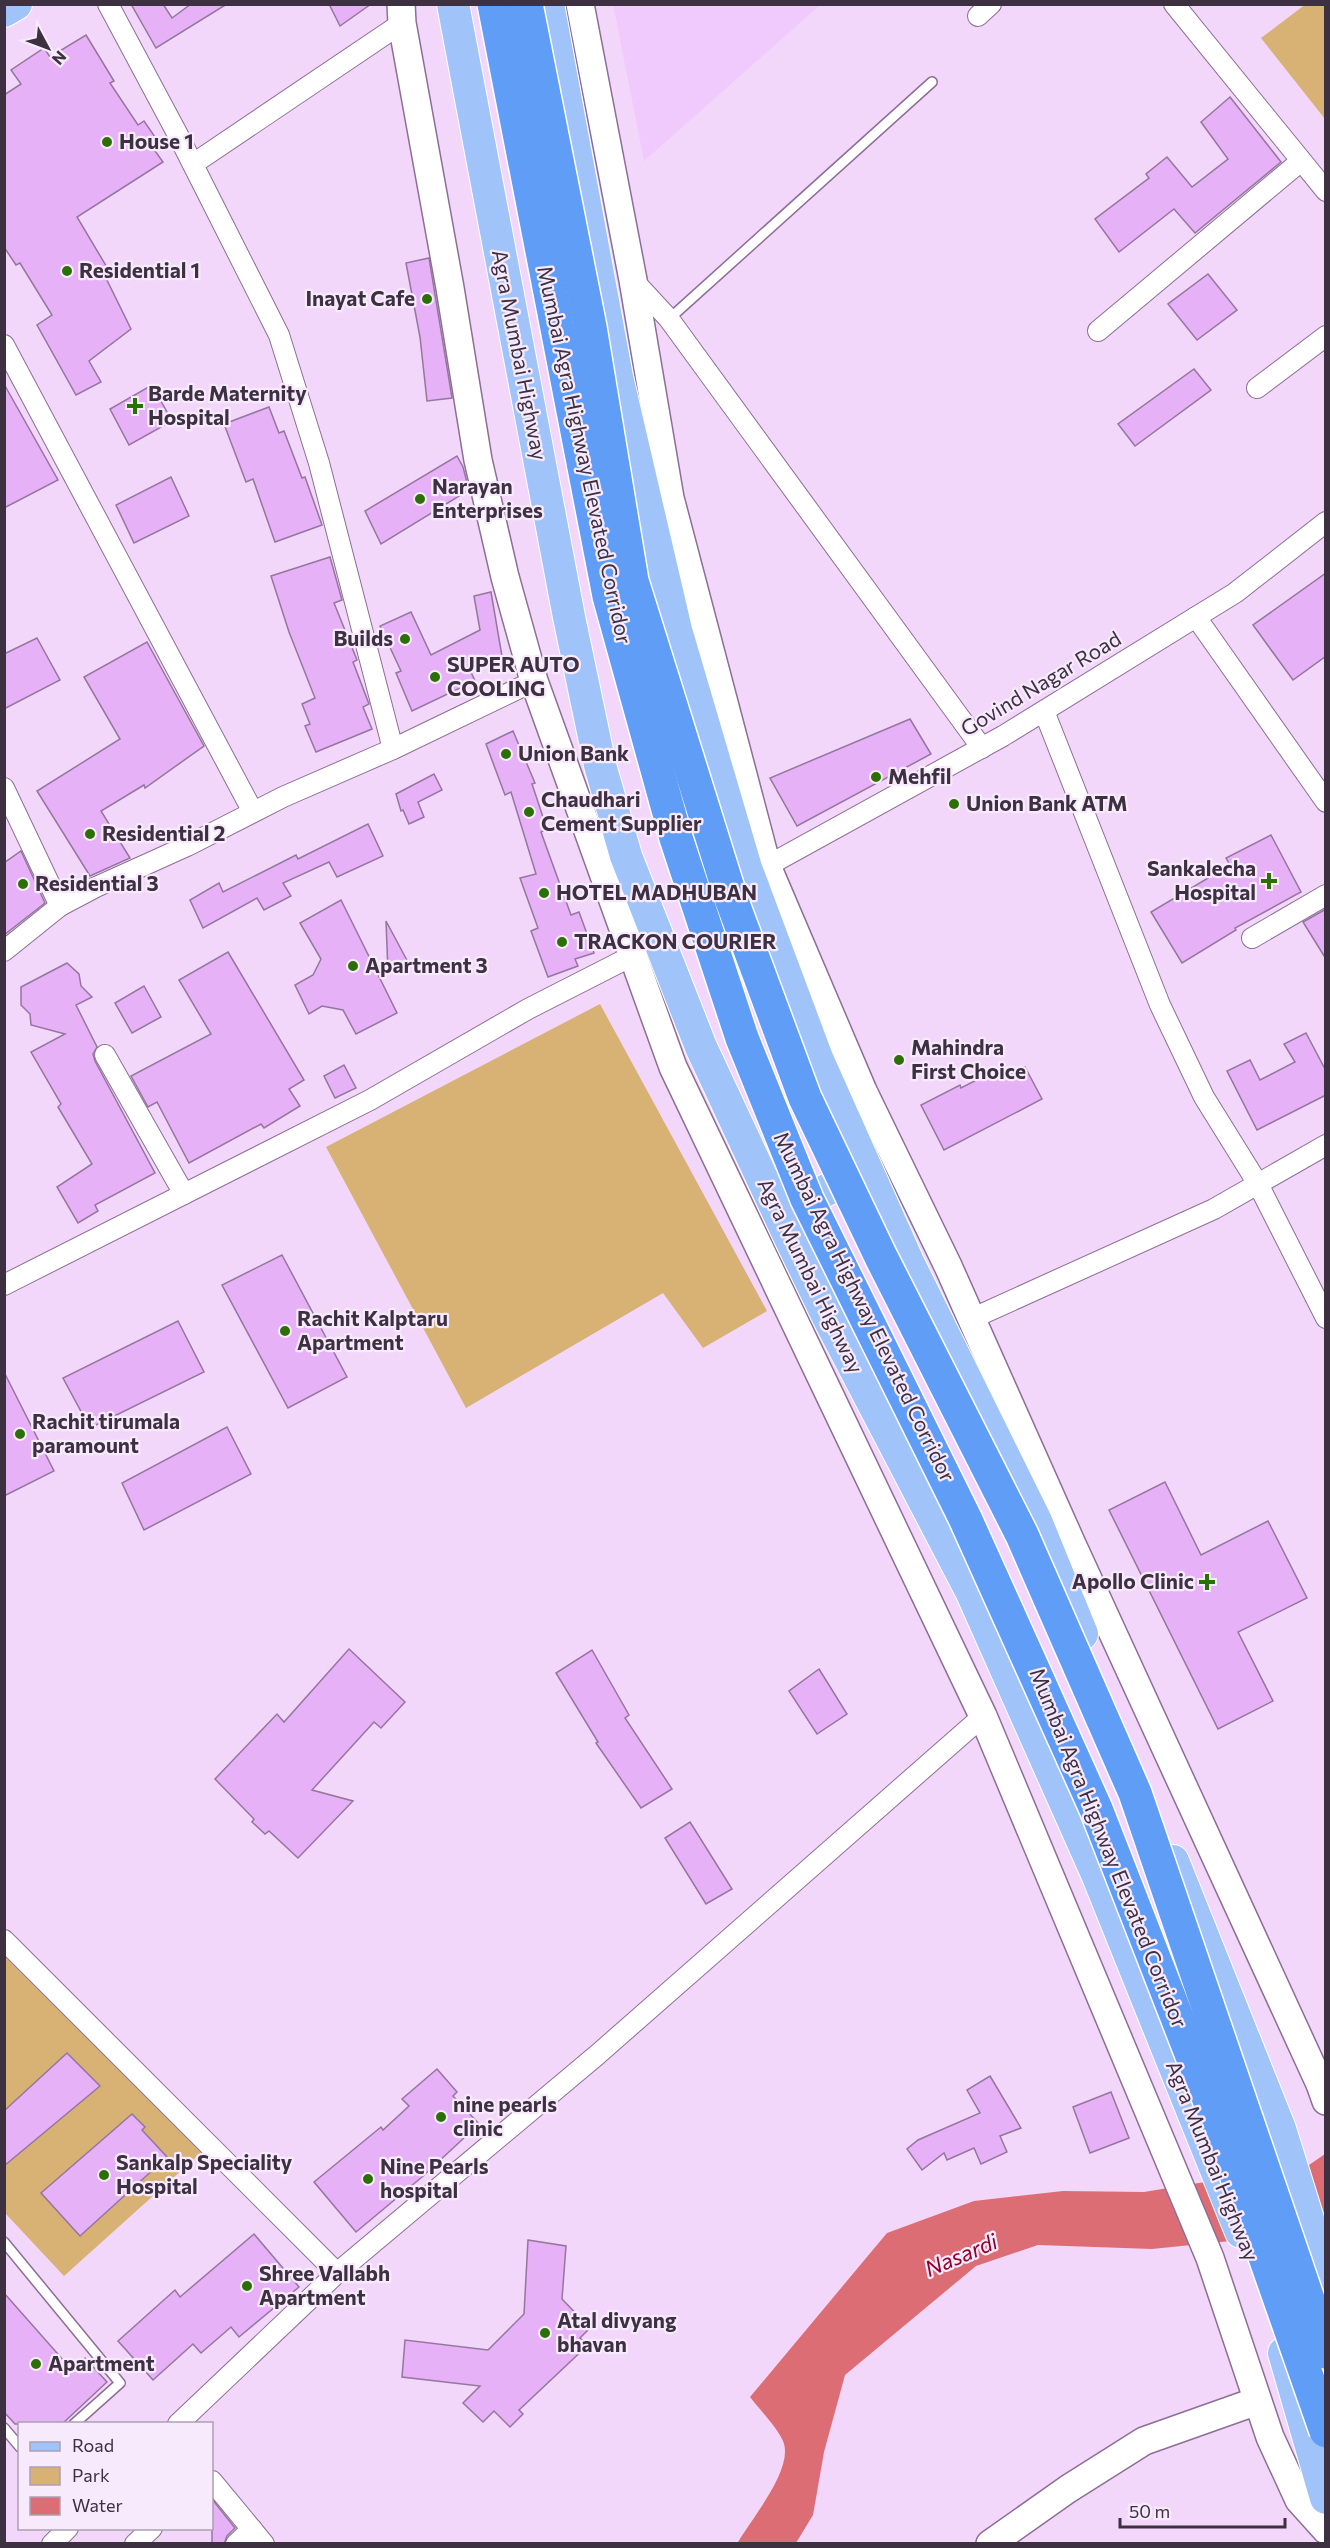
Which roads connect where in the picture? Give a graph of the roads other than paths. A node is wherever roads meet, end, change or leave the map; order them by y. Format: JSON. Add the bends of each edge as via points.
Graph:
{"nodes":[{"id":1,"x":16,"y":4,"type":"edge"},
{"id":2,"x":108,"y":4,"type":"edge"},
{"id":3,"x":453,"y":4,"type":"edge"},
{"id":4,"x":494,"y":4,"type":"edge"},
{"id":5,"x":526,"y":4,"type":"edge"},
{"id":6,"x":548,"y":4,"type":"edge"},
{"id":7,"x":580,"y":4,"type":"edge"},
{"id":8,"x":1174,"y":4,"type":"edge"},
{"id":9,"x":4,"y":11,"type":"edge"},
{"id":10,"x":401,"y":14,"type":"edge"},
{"id":11,"x":932,"y":82,"type":"dead end"},
{"id":12,"x":1301,"y":161,"type":"junction"},
{"id":13,"x":193,"y":164,"type":"junction"},
{"id":14,"x":1326,"y":191,"type":"edge"},
{"id":15,"x":633,"y":280,"type":"junction"},
{"id":16,"x":669,"y":319,"type":"junction"},
{"id":17,"x":1098,"y":331,"type":"dead end"},
{"id":18,"x":1326,"y":336,"type":"edge"},
{"id":19,"x":4,"y":345,"type":"edge"},
{"id":20,"x":1257,"y":388,"type":"dead end"},
{"id":21,"x":1326,"y":522,"type":"edge"},
{"id":22,"x":1196,"y":617,"type":"junction"},
{"id":23,"x":534,"y":681,"type":"junction"},
{"id":24,"x":1044,"y":711,"type":"junction"},
{"id":25,"x":982,"y":748,"type":"junction"},
{"id":26,"x":393,"y":749,"type":"junction"},
{"id":27,"x":4,"y":788,"type":"edge"},
{"id":28,"x":1326,"y":802,"type":"edge"},
{"id":29,"x":253,"y":812,"type":"junction"},
{"id":30,"x":767,"y":866,"type":"junction"},
{"id":31,"x":1326,"y":895,"type":"edge"},
{"id":32,"x":60,"y":906,"type":"junction"},
{"id":33,"x":1252,"y":938,"type":"dead end"},
{"id":34,"x":4,"y":951,"type":"edge"},
{"id":35,"x":632,"y":956,"type":"junction"},
{"id":36,"x":105,"y":1055,"type":"dead end"},
{"id":37,"x":1326,"y":1145,"type":"edge"},
{"id":38,"x":867,"y":1171,"type":"junction"},
{"id":39,"x":1258,"y":1184,"type":"junction"},
{"id":40,"x":184,"y":1194,"type":"junction"},
{"id":41,"x":778,"y":1213,"type":"junction"},
{"id":42,"x":4,"y":1285,"type":"edge"},
{"id":43,"x":1326,"y":1318,"type":"edge"},
{"id":44,"x":971,"y":1319,"type":"junction"},
{"id":45,"x":983,"y":1716,"type":"junction"},
{"id":46,"x":4,"y":1940,"type":"edge"},
{"id":47,"x":1323,"y":2092,"type":"edge"},
{"id":48,"x":4,"y":2242,"type":"edge"},
{"id":49,"x":337,"y":2273,"type":"junction"},
{"id":50,"x":1325,"y":2277,"type":"edge"},
{"id":51,"x":1326,"y":2352,"type":"edge"},
{"id":52,"x":1257,"y":2401,"type":"junction"},
{"id":53,"x":84,"y":2415,"type":"junction"},
{"id":54,"x":76,"y":2422,"type":"edge"},
{"id":55,"x":89,"y":2422,"type":"edge"},
{"id":56,"x":180,"y":2422,"type":"edge"},
{"id":57,"x":4,"y":2428,"type":"edge"},
{"id":58,"x":1326,"y":2430,"type":"edge"},
{"id":59,"x":18,"y":2445,"type":"edge"},
{"id":60,"x":213,"y":2482,"type":"edge"},
{"id":61,"x":1326,"y":2498,"type":"edge"},
{"id":62,"x":67,"y":2530,"type":"edge"},
{"id":63,"x":151,"y":2530,"type":"edge"},
{"id":64,"x":1326,"y":2530,"type":"edge"},
{"id":65,"x":258,"y":2536,"type":"edge"},
{"id":66,"x":52,"y":2544,"type":"edge"},
{"id":67,"x":135,"y":2544,"type":"edge"},
{"id":68,"x":236,"y":2544,"type":"edge"},
{"id":69,"x":990,"y":2544,"type":"edge"}],
"edges":[{"from":1,"to":9,"type":"main road"},
{"from":2,"to":13,"type":"street"},
{"from":3,"to":41,"type":"main road","name":"Agra Mumbai Highway","via":[[600,765],[626,856],[701,1047]]},
{"from":4,"to":58,"type":"highway","name":"Mumbai Agra Highway Elevated Corridor","bridge":true,"via":[[609,596],[676,838],[742,1038],[807,1199],[965,1518],[1096,1809],[1217,2120]]},
{"from":5,"to":51,"type":"highway","name":"Mumbai Agra Highway Elevated Corridor","bridge":true,"via":[[590,327],[632,581],[732,901],[805,1098],[1023,1535],[1135,1793]]},
{"from":6,"to":38,"type":"main road","via":[[617,377],[676,630],[746,868],[817,1058]]},
{"from":7,"to":15,"type":"street"},
{"from":8,"to":12,"type":"street"},
{"from":10,"to":13,"type":"street"},
{"from":10,"to":23,"type":"street","via":[[478,460]]},
{"from":11,"to":16,"type":"lane"},
{"from":12,"to":14,"type":"street"},
{"from":12,"to":17,"type":"street"},
{"from":13,"to":26,"type":"street","via":[[279,335],[319,463]]},
{"from":15,"to":16,"type":"street"},
{"from":15,"to":30,"type":"street","via":[[670,498]]},
{"from":16,"to":25,"type":"street"},
{"from":18,"to":20,"type":"street"},
{"from":19,"to":29,"type":"street"},
{"from":21,"to":22,"type":"street","name":"Govind Nagar Road","via":[[1235,593]]},
{"from":22,"to":24,"type":"street","name":"Govind Nagar Road"},
{"from":22,"to":28,"type":"street"},
{"from":23,"to":26,"type":"street"},
{"from":23,"to":35,"type":"street"},
{"from":24,"to":25,"type":"street","name":"Govind Nagar Road"},
{"from":24,"to":39,"type":"street","via":[[1160,1005],[1204,1097]]},
{"from":25,"to":30,"type":"street","name":"Govind Nagar Road"},
{"from":26,"to":29,"type":"street"},
{"from":27,"to":32,"type":"street"},
{"from":29,"to":32,"type":"street"},
{"from":30,"to":44,"type":"street","via":[[863,1091]]},
{"from":31,"to":33,"type":"street"},
{"from":32,"to":34,"type":"street"},
{"from":35,"to":40,"type":"street","via":[[528,1009],[370,1100]]},
{"from":35,"to":45,"type":"street","via":[[673,1066]]},
{"from":36,"to":40,"type":"street"},
{"from":37,"to":39,"type":"street"},
{"from":38,"to":41,"type":"main road"},
{"from":38,"to":50,"type":"main road","via":[[1036,1521],[1280,2128]]},
{"from":39,"to":43,"type":"street"},
{"from":39,"to":44,"type":"street","via":[[1214,1209]]},
{"from":40,"to":42,"type":"street"},
{"from":41,"to":61,"type":"main road","name":"Agra Mumbai Highway","via":[[971,1591],[1097,1874],[1263,2285]]},
{"from":44,"to":47,"type":"street"},
{"from":45,"to":49,"type":"street","via":[[597,2055]]},
{"from":45,"to":52,"type":"street","via":[[1210,2258]]},
{"from":46,"to":49,"type":"street"},
{"from":48,"to":53,"type":"lane","via":[[120,2383]]},
{"from":49,"to":56,"type":"street"},
{"from":52,"to":64,"type":"street","via":[[1299,2500]]},
{"from":52,"to":69,"type":"street","via":[[1144,2441]]},
{"from":53,"to":54,"type":"lane"},
{"from":53,"to":55,"type":"lane"},
{"from":57,"to":59,"type":"lane"},
{"from":60,"to":65,"type":"street"},
{"from":62,"to":66,"type":"street"},
{"from":63,"to":67,"type":"street"},
{"from":65,"to":68,"type":"street"}]}
